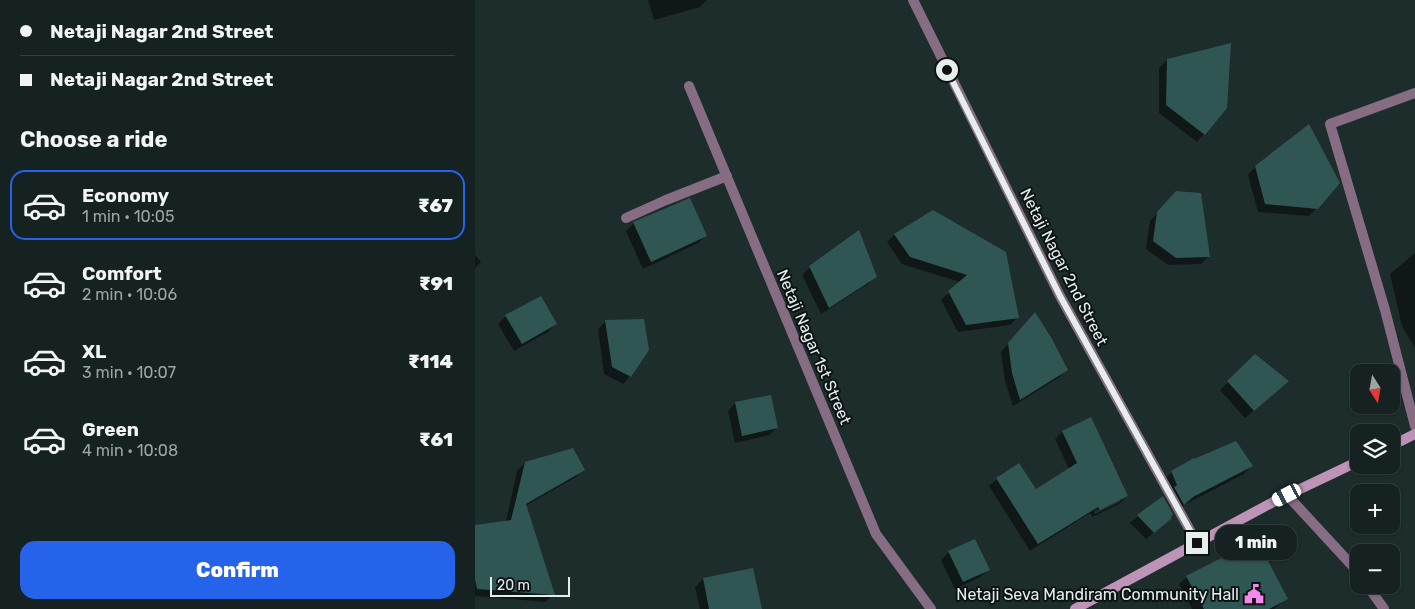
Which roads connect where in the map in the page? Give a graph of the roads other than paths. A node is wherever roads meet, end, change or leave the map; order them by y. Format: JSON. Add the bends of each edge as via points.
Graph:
{"nodes":[{"id":1,"x":913,"y":0,"type":"edge"},
{"id":2,"x":689,"y":86,"type":"dead end"},
{"id":3,"x":1415,"y":93,"type":"edge"},
{"id":4,"x":727,"y":176,"type":"junction"},
{"id":5,"x":626,"y":218,"type":"dead end"},
{"id":6,"x":1415,"y":426,"type":"edge"},
{"id":7,"x":1415,"y":434,"type":"edge"},
{"id":8,"x":1400,"y":442,"type":"edge"},
{"id":9,"x":1350,"y":465,"type":"edge"},
{"id":10,"x":1287,"y":495,"type":"junction"},
{"id":11,"x":1197,"y":543,"type":"junction"},
{"id":12,"x":1350,"y":563,"type":"edge"},
{"id":13,"x":1373,"y":594,"type":"edge"},
{"id":14,"x":931,"y":609,"type":"edge"},
{"id":15,"x":1075,"y":609,"type":"edge"},
{"id":16,"x":1384,"y":609,"type":"edge"}],
"edges":[{"from":1,"to":11,"type":"street","name":"Netaji Nagar 2nd Street","via":[[1060,296]]},
{"from":2,"to":4,"type":"street","name":"Netaji Nagar 1st Street"},
{"from":3,"to":6,"type":"street","via":[[1330,124],[1385,310]]},
{"from":4,"to":5,"type":"street"},
{"from":4,"to":14,"type":"street","name":"Netaji Nagar 1st Street","via":[[876,534]]},
{"from":7,"to":8,"type":"main road"},
{"from":9,"to":10,"type":"main road"},
{"from":10,"to":11,"type":"main road"},
{"from":10,"to":12,"type":"street"},
{"from":11,"to":15,"type":"main road"},
{"from":13,"to":16,"type":"street"}]}
